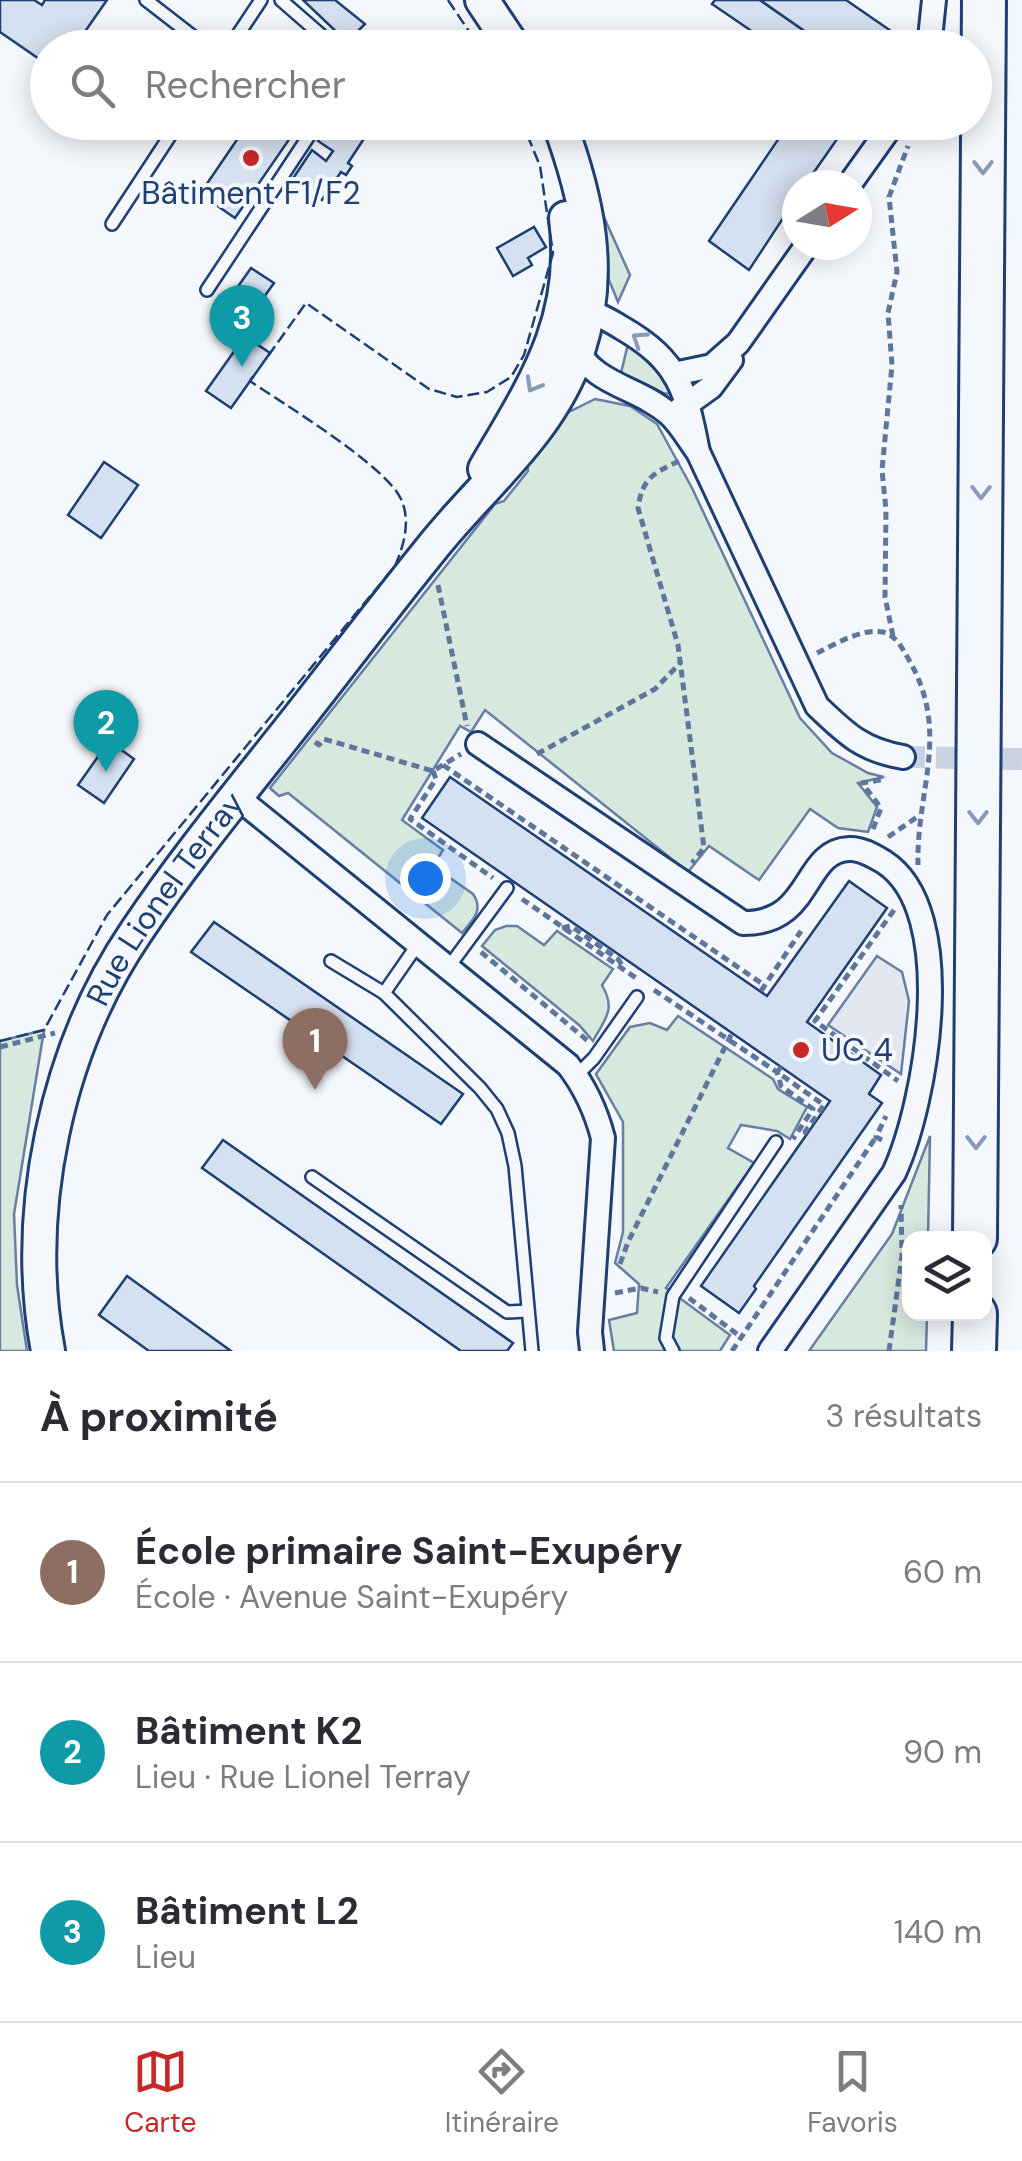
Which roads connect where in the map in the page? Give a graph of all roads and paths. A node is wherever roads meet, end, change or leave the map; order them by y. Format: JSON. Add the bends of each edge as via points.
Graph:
{"nodes":[{"id":1,"x":146,"y":0,"type":"edge"},
{"id":2,"x":261,"y":0,"type":"edge"},
{"id":3,"x":281,"y":0,"type":"edge"},
{"id":4,"x":482,"y":0,"type":"edge"},
{"id":5,"x":934,"y":0,"type":"edge"},
{"id":6,"x":984,"y":0,"type":"edge"},
{"id":7,"x":185,"y":30,"type":"edge"},
{"id":8,"x":241,"y":30,"type":"edge"},
{"id":9,"x":315,"y":30,"type":"edge"},
{"id":10,"x":502,"y":30,"type":"edge"},
{"id":11,"x":931,"y":30,"type":"edge"},
{"id":12,"x":984,"y":30,"type":"edge"},
{"id":13,"x":167,"y":140,"type":"edge"},
{"id":14,"x":306,"y":140,"type":"edge"},
{"id":15,"x":549,"y":140,"type":"edge"},
{"id":16,"x":566,"y":140,"type":"edge"},
{"id":17,"x":893,"y":140,"type":"edge"},
{"id":18,"x":900,"y":140,"type":"edge"},
{"id":19,"x":983,"y":140,"type":"edge"},
{"id":20,"x":864,"y":170,"type":"edge"},
{"id":21,"x":112,"y":224,"type":"dead end"},
{"id":22,"x":796,"y":260,"type":"edge"},
{"id":23,"x":207,"y":290,"type":"dead end"},
{"id":24,"x":575,"y":315,"type":"junction"},
{"id":25,"x":738,"y":343,"type":"junction"},
{"id":26,"x":577,"y":352,"type":"junction"},
{"id":27,"x":674,"y":374,"type":"junction"},
{"id":28,"x":608,"y":382,"type":"junction"},
{"id":29,"x":556,"y":401,"type":"junction"},
{"id":30,"x":680,"y":410,"type":"junction"},
{"id":31,"x":698,"y":452,"type":"junction"},
{"id":32,"x":458,"y":516,"type":"junction"},
{"id":33,"x":430,"y":549,"type":"junction"},
{"id":34,"x":893,"y":636,"type":"junction"},
{"id":35,"x":680,"y":662,"type":"junction"},
{"id":36,"x":796,"y":662,"type":"junction"},
{"id":37,"x":294,"y":725,"type":"junction"},
{"id":38,"x":478,"y":744,"type":"junction"},
{"id":39,"x":902,"y":757,"type":"tunnel mouth"},
{"id":40,"x":444,"y":765,"type":"junction"},
{"id":41,"x":515,"y":766,"type":"junction"},
{"id":42,"x":433,"y":771,"type":"junction"},
{"id":43,"x":888,"y":778,"type":"dead end"},
{"id":44,"x":236,"y":797,"type":"junction"},
{"id":45,"x":922,"y":813,"type":"junction"},
{"id":46,"x":866,"y":846,"type":"junction"},
{"id":47,"x":918,"y":872,"type":"dead end"},
{"id":48,"x":678,"y":880,"type":"junction"},
{"id":49,"x":507,"y":888,"type":"junction"},
{"id":50,"x":901,"y":924,"type":"dead end"},
{"id":51,"x":468,"y":942,"type":"junction"},
{"id":52,"x":418,"y":944,"type":"junction"},
{"id":53,"x":331,"y":961,"type":"dead end"},
{"id":54,"x":448,"y":968,"type":"junction"},
{"id":55,"x":764,"y":985,"type":"dead end"},
{"id":56,"x":384,"y":993,"type":"junction"},
{"id":57,"x":637,"y":997,"type":"dead end"},
{"id":58,"x":88,"y":1027,"type":"junction"},
{"id":59,"x":590,"y":1042,"type":"dead end"},
{"id":60,"x":0,"y":1047,"type":"edge"},
{"id":61,"x":781,"y":1067,"type":"dead end"},
{"id":62,"x":576,"y":1076,"type":"junction"},
{"id":63,"x":904,"y":1076,"type":"dead end"},
{"id":64,"x":893,"y":1100,"type":"dead end"},
{"id":65,"x":797,"y":1134,"type":"dead end"},
{"id":66,"x":876,"y":1136,"type":"junction"},
{"id":67,"x":776,"y":1142,"type":"dead end"},
{"id":68,"x":899,"y":1162,"type":"junction"},
{"id":69,"x":312,"y":1177,"type":"dead end"},
{"id":70,"x":975,"y":1231,"type":"edge"},
{"id":71,"x":673,"y":1296,"type":"junction"},
{"id":72,"x":527,"y":1311,"type":"junction"},
{"id":73,"x":974,"y":1321,"type":"edge"},
{"id":74,"x":48,"y":1351,"type":"edge"},
{"id":75,"x":532,"y":1351,"type":"edge"},
{"id":76,"x":592,"y":1351,"type":"edge"},
{"id":77,"x":672,"y":1351,"type":"edge"},
{"id":78,"x":732,"y":1351,"type":"edge"},
{"id":79,"x":770,"y":1351,"type":"edge"},
{"id":80,"x":889,"y":1351,"type":"edge"},
{"id":81,"x":974,"y":1351,"type":"edge"}],
"edges":[{"from":1,"to":7,"type":"lane"},
{"from":2,"to":8,"type":"lane"},
{"from":3,"to":9,"type":"lane"},
{"from":4,"to":10,"type":"main road"},
{"from":5,"to":11,"type":"street"},
{"from":6,"to":12,"type":"highway","one_way":true},
{"from":13,"to":21,"type":"lane"},
{"from":14,"to":23,"type":"lane"},
{"from":15,"to":24,"type":"main road","name":"Rue Lionel Terray","via":[[571,252]]},
{"from":16,"to":24,"type":"main road","name":"Rue Lionel Terray","via":[[589,222],[592,261]]},
{"from":17,"to":20,"type":"street"},
{"from":18,"to":34,"type":"path","via":[[890,197],[897,272],[888,314],[892,365],[882,470],[885,597]]},
{"from":19,"to":70,"type":"highway","one_way":true},
{"from":22,"to":25,"type":"street"},
{"from":24,"to":26,"type":"main road","name":"Rue Lionel Terray"},
{"from":27,"to":24,"type":"street","one_way":true,"via":[[651,345]]},
{"from":24,"to":32,"type":"main road","name":"Rue Lionel Terray","one_way":true},
{"from":25,"to":27,"type":"street","via":[[712,366]]},
{"from":25,"to":30,"type":"street","via":[[728,367]]},
{"from":26,"to":28,"type":"street"},
{"from":26,"to":29,"type":"main road","name":"Rue Lionel Terray"},
{"from":27,"to":30,"type":"street"},
{"from":28,"to":29,"type":"street"},
{"from":28,"to":30,"type":"street"},
{"from":29,"to":32,"type":"main road","name":"Rue Lionel Terray","via":[[518,454]]},
{"from":30,"to":31,"type":"street"},
{"from":31,"to":35,"type":"path","via":[[650,474],[638,508]]},
{"from":31,"to":36,"type":"street"},
{"from":32,"to":33,"type":"main road","name":"Rue Lionel Terray"},
{"from":33,"to":37,"type":"main road","name":"Rue Lionel Terray"},
{"from":33,"to":38,"type":"path","via":[[466,724]]},
{"from":34,"to":36,"type":"path","via":[[858,635]]},
{"from":34,"to":45,"type":"path","via":[[915,670],[929,714]]},
{"from":35,"to":41,"type":"path","via":[[654,689]]},
{"from":35,"to":48,"type":"path","via":[[704,848]]},
{"from":36,"to":39,"type":"street","via":[[817,706],[846,734],[875,752]]},
{"from":37,"to":42,"type":"path","via":[[319,745],[324,739]]},
{"from":37,"to":44,"type":"main road","name":"Rue Lionel Terray"},
{"from":38,"to":40,"type":"path"},
{"from":38,"to":41,"type":"street"},
{"from":40,"to":42,"type":"path"},
{"from":40,"to":55,"type":"path"},
{"from":41,"to":48,"type":"street"},
{"from":42,"to":49,"type":"path","via":[[436,779],[410,818]]},
{"from":43,"to":46,"type":"path","via":[[862,783],[881,808]]},
{"from":44,"to":52,"type":"street"},
{"from":44,"to":58,"type":"main road","name":"Rue Lionel Terray","via":[[134,934]]},
{"from":45,"to":46,"type":"path"},
{"from":45,"to":47,"type":"path"},
{"from":46,"to":48,"type":"street","via":[[830,855],[788,912],[754,923],[732,918]]},
{"from":46,"to":68,"type":"street","via":[[896,872],[920,910],[925,933],[922,1088]]},
{"from":49,"to":51,"type":"lane"},
{"from":49,"to":71,"type":"path","via":[[730,1036],[628,1242],[610,1294],[641,1288]]},
{"from":50,"to":63,"type":"path","via":[[894,905],[813,1024],[901,1082]]},
{"from":51,"to":54,"type":"lane"},
{"from":51,"to":59,"type":"path"},
{"from":52,"to":54,"type":"street"},
{"from":52,"to":56,"type":"lane"},
{"from":53,"to":56,"type":"lane"},
{"from":54,"to":62,"type":"street"},
{"from":56,"to":72,"type":"lane","via":[[497,1109],[515,1166]]},
{"from":57,"to":62,"type":"lane"},
{"from":58,"to":60,"type":"path"},
{"from":58,"to":74,"type":"main road","name":"Rue Lionel Terray","via":[[52,1131],[40,1202]]},
{"from":61,"to":65,"type":"path","via":[[777,1072],[824,1105]]},
{"from":62,"to":76,"type":"street","via":[[603,1138]]},
{"from":64,"to":66,"type":"path"},
{"from":66,"to":68,"type":"path"},
{"from":66,"to":78,"type":"path"},
{"from":67,"to":71,"type":"lane"},
{"from":68,"to":79,"type":"street"},
{"from":68,"to":80,"type":"path","via":[[903,1217]]},
{"from":69,"to":72,"type":"lane","via":[[508,1312]]},
{"from":71,"to":77,"type":"lane","via":[[666,1338]]},
{"from":72,"to":75,"type":"lane"},
{"from":73,"to":81,"type":"highway"}]}
